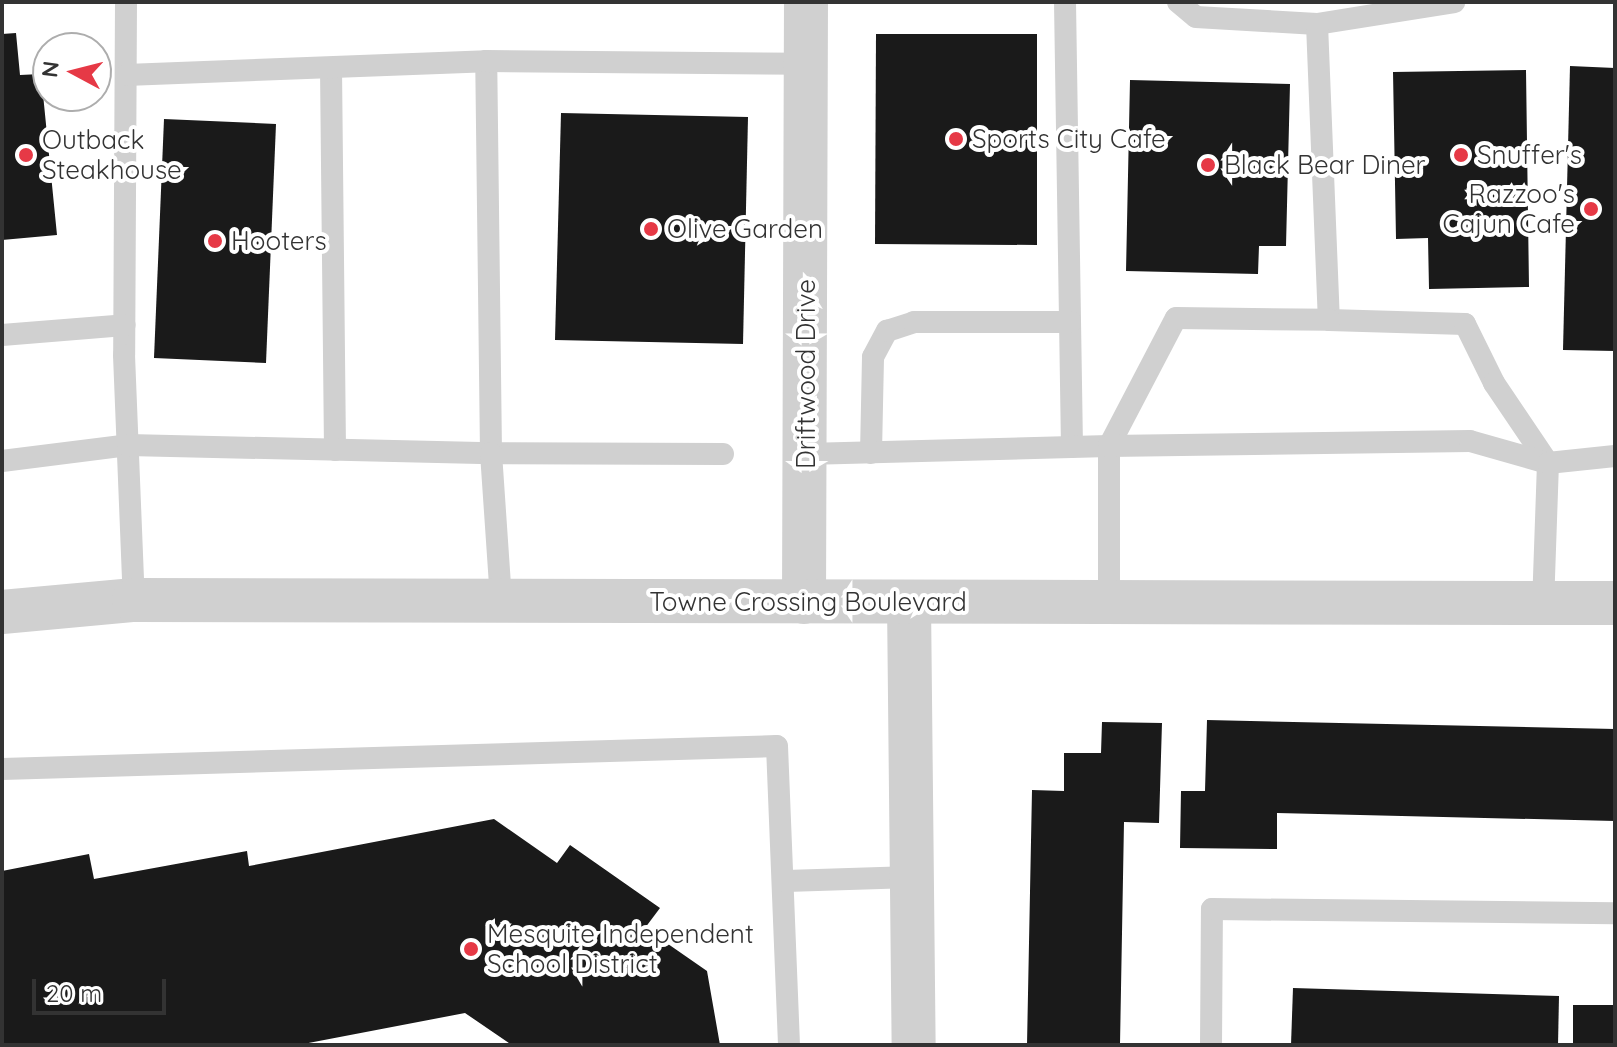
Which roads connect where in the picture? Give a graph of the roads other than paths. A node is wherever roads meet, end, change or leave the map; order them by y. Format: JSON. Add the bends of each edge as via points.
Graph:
{"nodes":[{"id":1,"x":126,"y":2,"type":"edge"},
{"id":2,"x":806,"y":2,"type":"edge"},
{"id":3,"x":1065,"y":2,"type":"edge"},
{"id":4,"x":1178,"y":2,"type":"edge"},
{"id":5,"x":1454,"y":2,"type":"edge"},
{"id":6,"x":1317,"y":24,"type":"junction"},
{"id":7,"x":486,"y":61,"type":"junction"},
{"id":8,"x":805,"y":64,"type":"junction"},
{"id":9,"x":331,"y":68,"type":"junction"},
{"id":10,"x":126,"y":75,"type":"junction"},
{"id":11,"x":1329,"y":320,"type":"junction"},
{"id":12,"x":1070,"y":322,"type":"junction"},
{"id":13,"x":125,"y":325,"type":"junction"},
{"id":14,"x":2,"y":335,"type":"edge"},
{"id":15,"x":128,"y":445,"type":"junction"},
{"id":16,"x":1109,"y":446,"type":"junction"},
{"id":17,"x":1072,"y":447,"type":"junction"},
{"id":18,"x":335,"y":450,"type":"junction"},
{"id":19,"x":491,"y":453,"type":"junction"},
{"id":20,"x":871,"y":453,"type":"junction"},
{"id":21,"x":723,"y":454,"type":"dead end"},
{"id":22,"x":806,"y":454,"type":"junction"},
{"id":23,"x":1615,"y":456,"type":"edge"},
{"id":24,"x":2,"y":461,"type":"edge"},
{"id":25,"x":1548,"y":463,"type":"junction"},
{"id":26,"x":134,"y":600,"type":"junction"},
{"id":27,"x":501,"y":601,"type":"junction"},
{"id":28,"x":804,"y":602,"type":"junction"},
{"id":29,"x":909,"y":602,"type":"junction"},
{"id":30,"x":1109,"y":603,"type":"junction"},
{"id":31,"x":1615,"y":603,"type":"edge"},
{"id":32,"x":1543,"y":606,"type":"junction"},
{"id":33,"x":2,"y":612,"type":"edge"},
{"id":34,"x":2,"y":769,"type":"edge"},
{"id":35,"x":912,"y":877,"type":"junction"},
{"id":36,"x":786,"y":881,"type":"junction"},
{"id":37,"x":1615,"y":913,"type":"edge"},
{"id":38,"x":789,"y":1045,"type":"edge"},
{"id":39,"x":914,"y":1045,"type":"edge"},
{"id":40,"x":1211,"y":1045,"type":"edge"}],
"edges":[{"from":1,"to":10,"type":"lane"},
{"from":2,"to":8,"type":"street","name":"Driftwood Drive"},
{"from":3,"to":12,"type":"lane"},
{"from":4,"to":6,"type":"lane","via":[[1196,17]]},
{"from":5,"to":6,"type":"lane"},
{"from":6,"to":11,"type":"lane"},
{"from":7,"to":8,"type":"lane"},
{"from":7,"to":9,"type":"lane"},
{"from":7,"to":19,"type":"lane"},
{"from":8,"to":22,"type":"street","name":"Driftwood Drive"},
{"from":9,"to":10,"type":"lane"},
{"from":9,"to":18,"type":"lane"},
{"from":10,"to":13,"type":"lane"},
{"from":11,"to":16,"type":"lane","via":[[1176,318]]},
{"from":11,"to":25,"type":"lane","via":[[1465,324]]},
{"from":12,"to":17,"type":"lane"},
{"from":12,"to":20,"type":"lane","via":[[914,322],[887,331],[873,357]]},
{"from":13,"to":14,"type":"lane"},
{"from":13,"to":15,"type":"lane"},
{"from":15,"to":18,"type":"lane"},
{"from":15,"to":24,"type":"lane"},
{"from":15,"to":26,"type":"lane"},
{"from":16,"to":17,"type":"lane"},
{"from":16,"to":25,"type":"lane","via":[[1470,441]]},
{"from":16,"to":30,"type":"lane"},
{"from":17,"to":20,"type":"lane"},
{"from":18,"to":19,"type":"lane"},
{"from":19,"to":21,"type":"lane"},
{"from":19,"to":27,"type":"lane"},
{"from":20,"to":22,"type":"lane"},
{"from":22,"to":28,"type":"street","name":"Driftwood Drive"},
{"from":23,"to":25,"type":"lane"},
{"from":25,"to":32,"type":"lane"},
{"from":26,"to":27,"type":"street","name":"Towne Crossing Boulevard"},
{"from":26,"to":33,"type":"street","name":"Towne Crossing Boulevard"},
{"from":27,"to":28,"type":"street","name":"Towne Crossing Boulevard"},
{"from":28,"to":29,"type":"street","name":"Towne Crossing Boulevard"},
{"from":29,"to":30,"type":"street","name":"Towne Crossing Boulevard"},
{"from":29,"to":35,"type":"street"},
{"from":30,"to":32,"type":"street","name":"Towne Crossing Boulevard"},
{"from":31,"to":32,"type":"street","name":"Towne Crossing Boulevard"},
{"from":34,"to":36,"type":"lane","via":[[777,746]]},
{"from":35,"to":36,"type":"lane"},
{"from":35,"to":39,"type":"street"},
{"from":36,"to":38,"type":"lane"},
{"from":37,"to":40,"type":"lane","via":[[1212,909]]}]}
